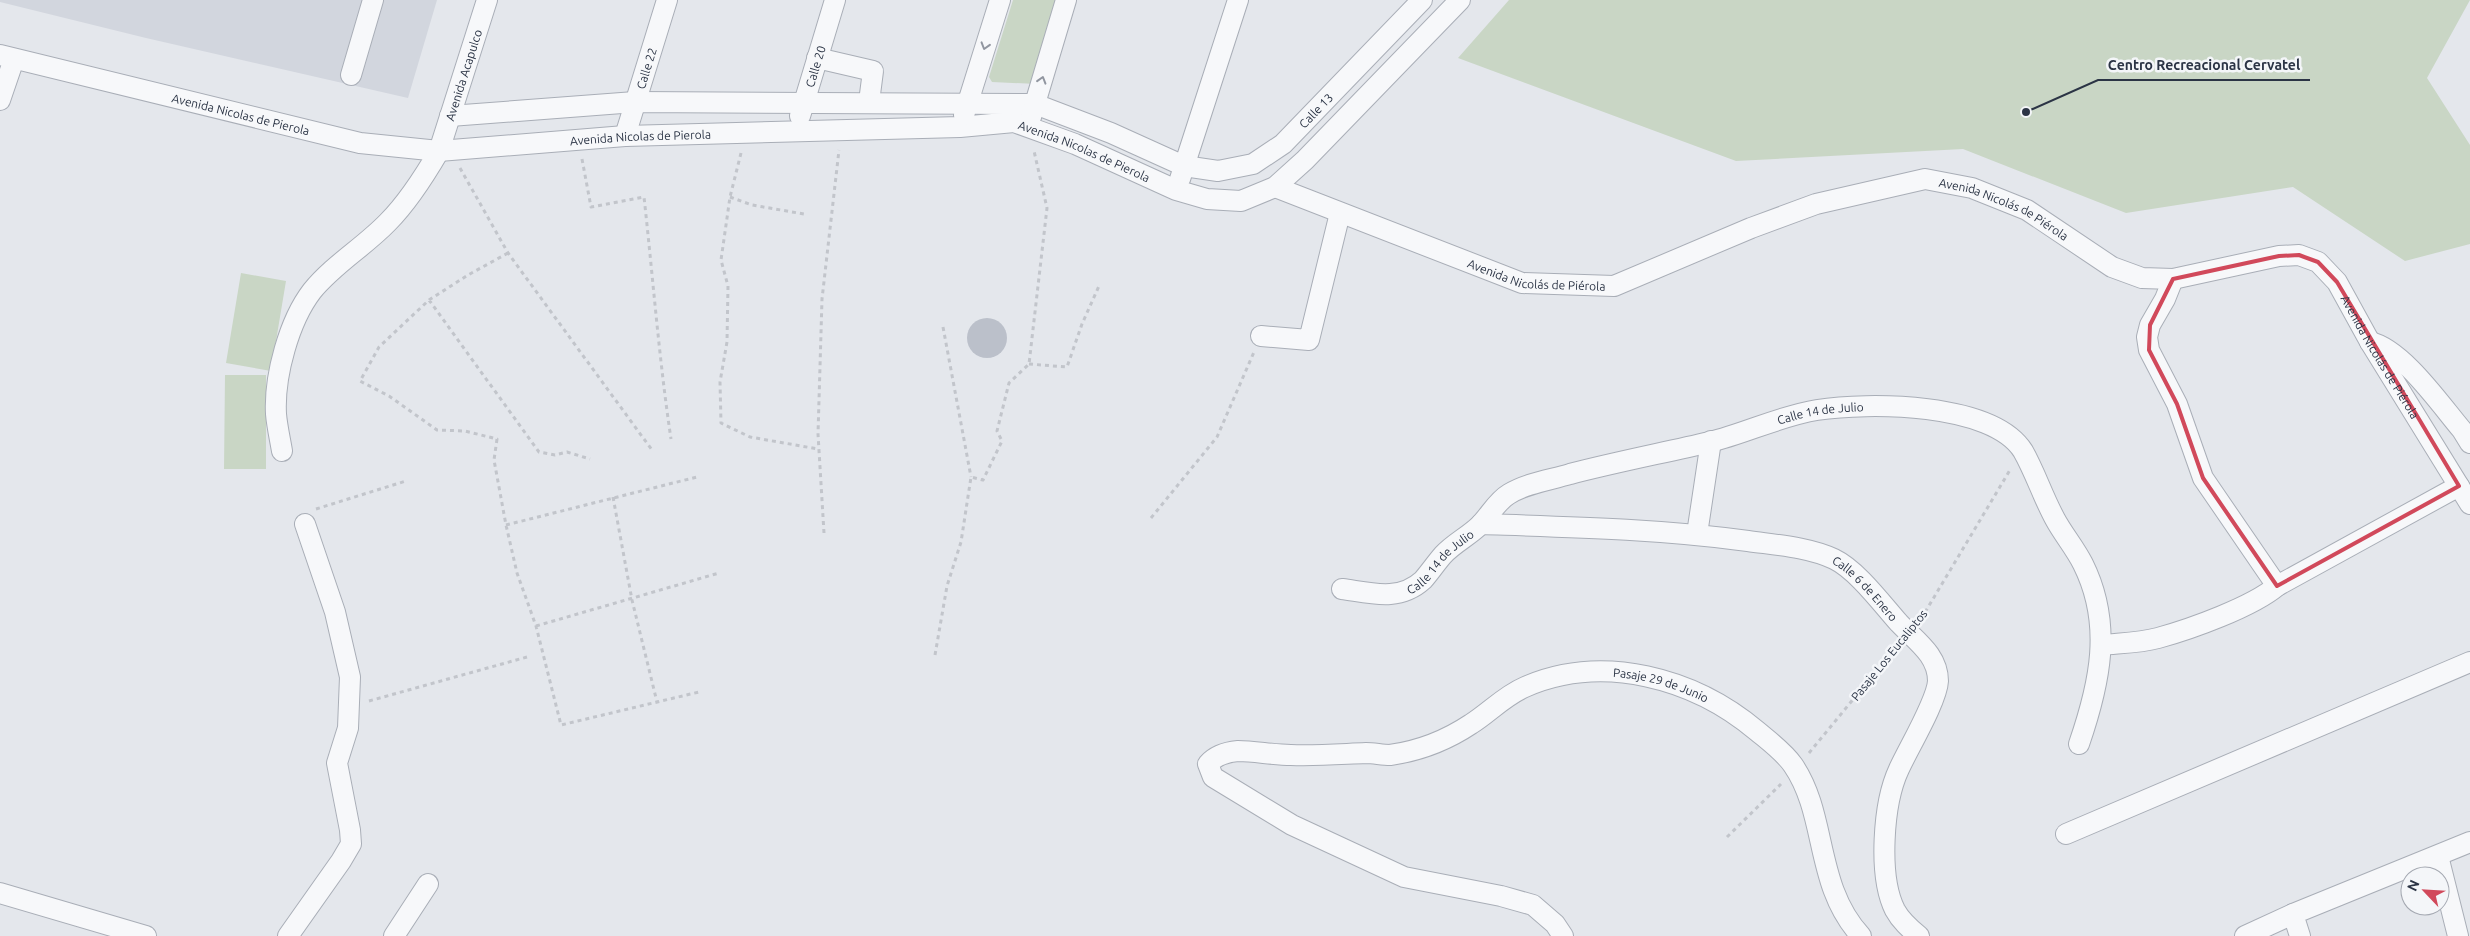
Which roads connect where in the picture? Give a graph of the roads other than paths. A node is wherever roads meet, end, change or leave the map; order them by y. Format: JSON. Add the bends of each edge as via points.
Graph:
{"nodes":[{"id":1,"x":373,"y":0,"type":"edge"},
{"id":2,"x":487,"y":0,"type":"edge"},
{"id":3,"x":667,"y":0,"type":"edge"},
{"id":4,"x":835,"y":0,"type":"edge"},
{"id":5,"x":1000,"y":0,"type":"edge"},
{"id":6,"x":1066,"y":0,"type":"edge"},
{"id":7,"x":1238,"y":0,"type":"edge"},
{"id":8,"x":1422,"y":0,"type":"edge"},
{"id":9,"x":1460,"y":0,"type":"edge"},
{"id":10,"x":7,"y":57,"type":"edge"},
{"id":11,"x":817,"y":58,"type":"junction"},
{"id":12,"x":351,"y":76,"type":"dead end"},
{"id":13,"x":0,"y":100,"type":"edge"},
{"id":14,"x":634,"y":102,"type":"junction"},
{"id":15,"x":869,"y":102,"type":"junction"},
{"id":16,"x":968,"y":104,"type":"junction"},
{"id":17,"x":1034,"y":104,"type":"junction"},
{"id":18,"x":803,"y":105,"type":"junction"},
{"id":19,"x":450,"y":116,"type":"junction"},
{"id":20,"x":960,"y":127,"type":"junction"},
{"id":21,"x":1028,"y":127,"type":"junction"},
{"id":22,"x":796,"y":130,"type":"junction"},
{"id":23,"x":625,"y":136,"type":"junction"},
{"id":24,"x":444,"y":150,"type":"junction"},
{"id":25,"x":1184,"y":166,"type":"junction"},
{"id":26,"x":1275,"y":187,"type":"junction"},
{"id":27,"x":1176,"y":190,"type":"junction"},
{"id":28,"x":1340,"y":213,"type":"junction"},
{"id":29,"x":2173,"y":279,"type":"junction"},
{"id":30,"x":1260,"y":336,"type":"road end"},
{"id":31,"x":2370,"y":342,"type":"junction"},
{"id":32,"x":2467,"y":433,"type":"edge"},
{"id":33,"x":1711,"y":441,"type":"junction"},
{"id":34,"x":282,"y":451,"type":"dead end"},
{"id":35,"x":2459,"y":486,"type":"junction"},
{"id":36,"x":2470,"y":504,"type":"edge"},
{"id":37,"x":309,"y":517,"type":"road end"},
{"id":38,"x":1481,"y":524,"type":"junction"},
{"id":39,"x":1697,"y":534,"type":"junction"},
{"id":40,"x":2277,"y":586,"type":"junction"},
{"id":41,"x":1342,"y":589,"type":"dead end"},
{"id":42,"x":2101,"y":645,"type":"junction"},
{"id":43,"x":2470,"y":662,"type":"edge"},
{"id":44,"x":2079,"y":744,"type":"dead end"},
{"id":45,"x":2066,"y":834,"type":"dead end"},
{"id":46,"x":2470,"y":842,"type":"edge"},
{"id":47,"x":2438,"y":856,"type":"junction"},
{"id":48,"x":428,"y":884,"type":"dead end"},
{"id":49,"x":0,"y":893,"type":"edge"},
{"id":50,"x":2294,"y":914,"type":"junction"},
{"id":51,"x":146,"y":936,"type":"edge"},
{"id":52,"x":288,"y":936,"type":"edge"},
{"id":53,"x":394,"y":936,"type":"edge"},
{"id":54,"x":1563,"y":936,"type":"edge"},
{"id":55,"x":1861,"y":936,"type":"edge"},
{"id":56,"x":1919,"y":936,"type":"edge"},
{"id":57,"x":2245,"y":936,"type":"edge"},
{"id":58,"x":2300,"y":936,"type":"edge"},
{"id":59,"x":2458,"y":936,"type":"edge"}],
"edges":[{"from":1,"to":12,"type":"street"},
{"from":2,"to":19,"type":"street","name":"Avenida Acapulco"},
{"from":3,"to":14,"type":"street","name":"Calle 22"},
{"from":4,"to":11,"type":"street","name":"Calle 20"},
{"from":5,"to":16,"type":"street","one_way":true},
{"from":17,"to":6,"type":"street","one_way":true},
{"from":7,"to":25,"type":"street"},
{"from":8,"to":25,"type":"street","name":"Calle 13","via":[[1283,144],[1253,164],[1218,171]]},
{"from":9,"to":26,"type":"street","name":"Avenida Nicolas de Pierola"},
{"from":10,"to":13,"type":"street"},
{"from":10,"to":24,"type":"street","name":"Avenida Nicolas de Pierola","via":[[360,143]]},
{"from":11,"to":15,"type":"street","via":[[873,71]]},
{"from":11,"to":18,"type":"street","name":"Calle 20"},
{"from":14,"to":18,"type":"street"},
{"from":14,"to":19,"type":"street"},
{"from":14,"to":23,"type":"street","name":"Calle 22"},
{"from":15,"to":16,"type":"street"},
{"from":15,"to":18,"type":"street"},
{"from":16,"to":17,"type":"street"},
{"from":16,"to":20,"type":"street"},
{"from":17,"to":21,"type":"street"},
{"from":17,"to":25,"type":"street","name":"Calle 13","via":[[1111,133]]},
{"from":18,"to":22,"type":"street","name":"Calle 20"},
{"from":19,"to":24,"type":"street","name":"Avenida Acapulco"},
{"from":20,"to":21,"type":"street","name":"Avenida Nicolas de Pierola","via":[[1014,122]]},
{"from":20,"to":22,"type":"street","name":"Avenida Nicolas de Pierola"},
{"from":21,"to":27,"type":"street","name":"Avenida Nicolas de Pierola","via":[[1075,144]]},
{"from":22,"to":23,"type":"street","name":"Avenida Nicolas de Pierola"},
{"from":23,"to":24,"type":"street","name":"Avenida Nicolas de Pierola"},
{"from":24,"to":34,"type":"street","name":"Avenida Acapulco","via":[[389,222],[330,272],[302,306],[285,350],[278,386],[276,414]]},
{"from":25,"to":27,"type":"street"},
{"from":26,"to":27,"type":"street","name":"Avenida Nicolas de Pierola","via":[[1241,201],[1207,199]]},
{"from":26,"to":28,"type":"street","name":"Avenida Nicolás de Piérola"},
{"from":28,"to":29,"type":"street","name":"Avenida Nicolás de Piérola","via":[[1522,283],[1614,286],[1816,204],[1924,179],[1972,188],[2027,210],[2112,267],[2142,278]]},
{"from":28,"to":30,"type":"street","via":[[1309,340]]},
{"from":29,"to":31,"type":"street","name":"Avenida Nicolás de Piérola","via":[[2279,256],[2298,255],[2318,262],[2337,282]]},
{"from":29,"to":40,"type":"street","via":[[2150,325],[2147,337],[2149,350],[2177,404],[2202,478]]},
{"from":31,"to":32,"type":"street","via":[[2383,345],[2400,359]]},
{"from":31,"to":35,"type":"street","name":"Avenida Nicolás de Piérola"},
{"from":33,"to":38,"type":"street","name":"Calle 14 de Julio","via":[[1531,485],[1508,494]]},
{"from":33,"to":39,"type":"street"},
{"from":33,"to":42,"type":"street","name":"Calle 14 de Julio","via":[[1816,410],[1894,407],[1954,412],[1975,419],[2010,438],[2022,450],[2056,521],[2083,564],[2098,603]]},
{"from":35,"to":36,"type":"street","name":"Avenida Nicolás de Piérola"},
{"from":35,"to":40,"type":"street"},
{"from":37,"to":52,"type":"street","via":[[336,612],[350,677],[348,728],[337,762],[351,844]]},
{"from":38,"to":39,"type":"street","name":"Calle 6 de Enero"},
{"from":38,"to":41,"type":"street","name":"Calle 14 de Julio","via":[[1447,551],[1419,583],[1405,591],[1378,594]]},
{"from":39,"to":56,"type":"street","name":"Calle 6 de Enero","via":[[1795,548],[1834,560],[1854,575],[1928,652],[1938,683],[1898,772],[1887,822],[1884,864],[1894,908],[1905,925]]},
{"from":40,"to":42,"type":"street","via":[[2264,597],[2157,639]]},
{"from":42,"to":44,"type":"street","name":"Calle 14 de Julio","via":[[2096,686]]},
{"from":43,"to":45,"type":"street"},
{"from":46,"to":47,"type":"street"},
{"from":47,"to":50,"type":"street"},
{"from":47,"to":59,"type":"street"},
{"from":48,"to":53,"type":"street"},
{"from":49,"to":51,"type":"street"},
{"from":50,"to":57,"type":"street"},
{"from":50,"to":58,"type":"street"},
{"from":54,"to":55,"type":"street","name":"Pasaje 29 de Junio","via":[[1555,924],[1533,905],[1404,877],[1301,829],[1213,777],[1208,764],[1214,757],[1236,751],[1291,755],[1388,755],[1423,748],[1456,733],[1498,702],[1557,677],[1607,672],[1655,678],[1707,697],[1746,721],[1796,770],[1810,801],[1823,858],[1839,904]]}]}
